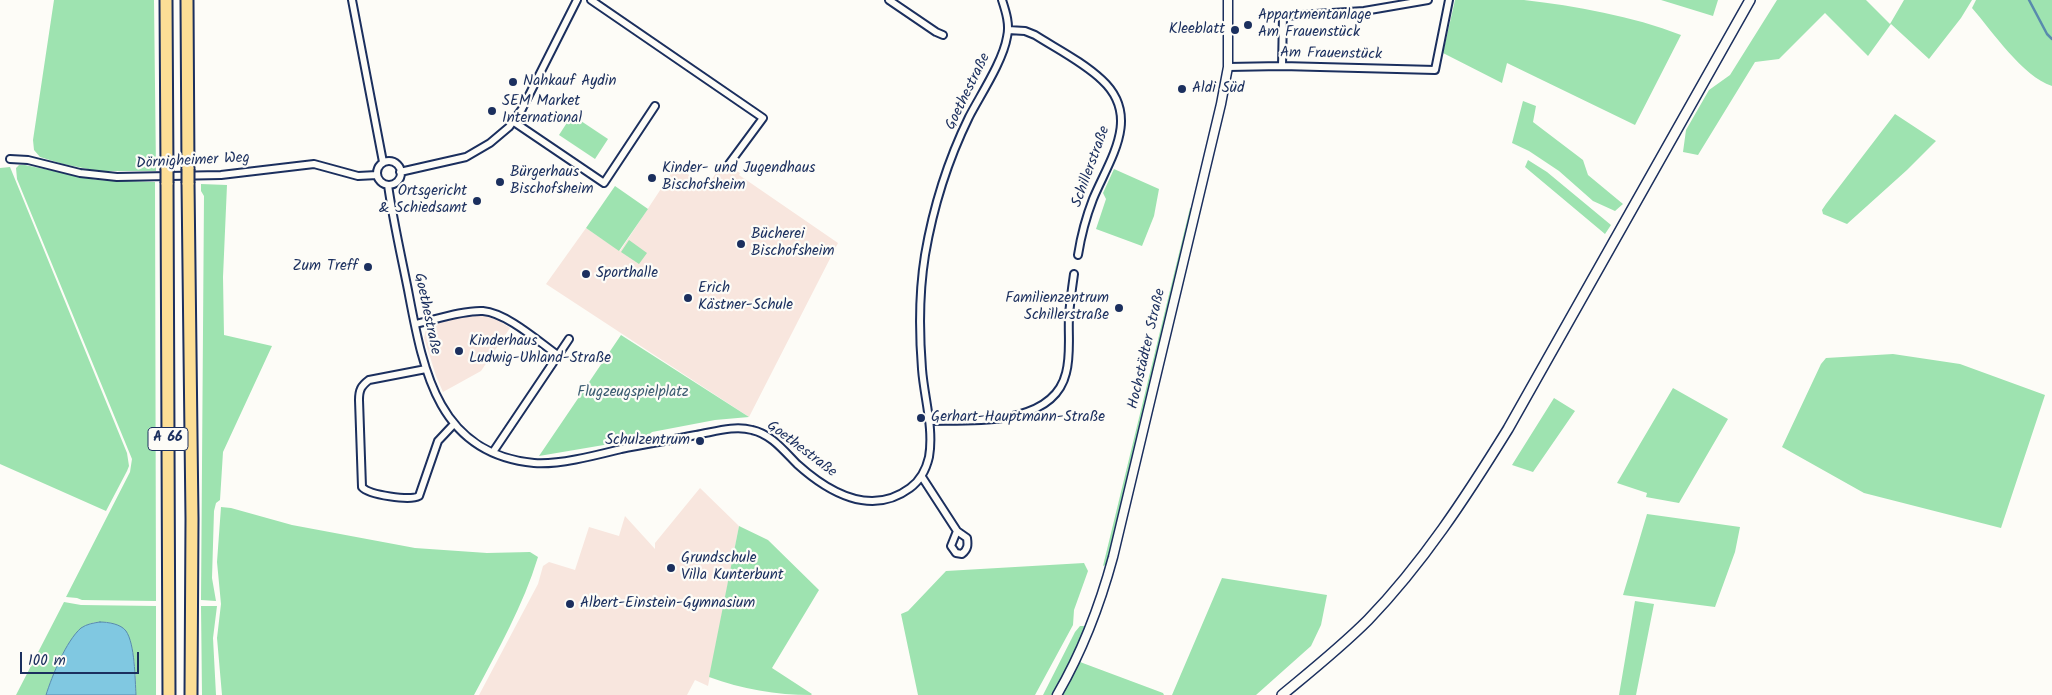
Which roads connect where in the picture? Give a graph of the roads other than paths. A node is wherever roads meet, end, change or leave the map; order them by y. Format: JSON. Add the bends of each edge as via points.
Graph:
{"nodes":[{"id":1,"x":166,"y":0,"type":"edge"},
{"id":2,"x":187,"y":0,"type":"edge"},
{"id":3,"x":352,"y":0,"type":"edge"},
{"id":4,"x":577,"y":0,"type":"edge"},
{"id":5,"x":591,"y":0,"type":"edge"},
{"id":6,"x":889,"y":0,"type":"edge"},
{"id":7,"x":1002,"y":0,"type":"edge"},
{"id":8,"x":1228,"y":0,"type":"edge"},
{"id":9,"x":1428,"y":0,"type":"edge"},
{"id":10,"x":1449,"y":0,"type":"edge"},
{"id":11,"x":1750,"y":0,"type":"edge"},
{"id":12,"x":1008,"y":30,"type":"junction"},
{"id":13,"x":943,"y":35,"type":"dead end"},
{"id":14,"x":1282,"y":66,"type":"junction"},
{"id":15,"x":1228,"y":67,"type":"junction"},
{"id":16,"x":655,"y":106,"type":"dead end"},
{"id":17,"x":514,"y":122,"type":"junction"},
{"id":18,"x":10,"y":159,"type":"dead end"},
{"id":19,"x":384,"y":162,"type":"junction"},
{"id":20,"x":729,"y":164,"type":"dead end"},
{"id":21,"x":400,"y":172,"type":"junction"},
{"id":22,"x":377,"y":175,"type":"junction"},
{"id":23,"x":388,"y":185,"type":"junction"},
{"id":24,"x":1078,"y":255,"type":"dead end"},
{"id":25,"x":1074,"y":274,"type":"dead end"},
{"id":26,"x":414,"y":324,"type":"junction"},
{"id":27,"x":569,"y":339,"type":"dead end"},
{"id":28,"x":559,"y":356,"type":"junction"},
{"id":29,"x":426,"y":369,"type":"junction"},
{"id":30,"x":929,"y":420,"type":"junction"},
{"id":31,"x":454,"y":424,"type":"junction"},
{"id":32,"x":492,"y":452,"type":"junction"},
{"id":33,"x":922,"y":477,"type":"junction"},
{"id":34,"x":957,"y":532,"type":"dead end"},
{"id":35,"x":169,"y":695,"type":"edge"},
{"id":36,"x":191,"y":695,"type":"edge"},
{"id":37,"x":1057,"y":695,"type":"edge"},
{"id":38,"x":1282,"y":695,"type":"edge"}],
"edges":[{"from":1,"to":35,"type":"highway","number":"A 66","bridge":true},
{"from":2,"to":36,"type":"highway","number":"A 66","bridge":true},
{"from":3,"to":19,"type":"street"},
{"from":4,"to":17,"type":"street"},
{"from":5,"to":20,"type":"street","via":[[763,118]]},
{"from":6,"to":13,"type":"street"},
{"from":7,"to":12,"type":"street","name":"Goethestraße"},
{"from":8,"to":15,"type":"street","name":"Hochstädter Straße"},
{"from":9,"to":14,"type":"street","via":[[1364,11],[1283,16]]},
{"from":10,"to":14,"type":"street","name":"Am Frauenstück","via":[[1435,70]]},
{"from":11,"to":38,"type":"main road","via":[[1475,483],[1443,530],[1381,606]]},
{"from":12,"to":24,"type":"street","name":"Schillerstraße","via":[[1035,35],[1101,78],[1112,91],[1120,111],[1119,139],[1092,202]]},
{"from":12,"to":30,"type":"street","name":"Goethestraße","via":[[1003,51],[952,157],[929,237],[920,312],[922,370]]},
{"from":14,"to":15,"type":"street","name":"Am Frauenstück"},
{"from":15,"to":37,"type":"street","name":"Hochstädter Straße","via":[[1113,557],[1085,639]]},
{"from":16,"to":17,"type":"street","via":[[604,183]]},
{"from":17,"to":21,"type":"street","via":[[490,143],[466,157]]},
{"from":18,"to":22,"type":"street","name":"Dörnigheimer Weg","via":[[117,177],[221,176],[314,164],[358,176]]},
{"from":19,"to":21,"type":"street","via":[[395,163]]},
{"from":19,"to":22,"type":"street"},
{"from":21,"to":23,"type":"street","via":[[398,180]]},
{"from":22,"to":23,"type":"street"},
{"from":23,"to":26,"type":"street","name":"Goethestraße"},
{"from":25,"to":30,"type":"street","via":[[1068,368],[1057,393],[1032,410],[1013,416],[986,420]]},
{"from":26,"to":28,"type":"street","via":[[472,312],[488,312],[496,314]]},
{"from":26,"to":29,"type":"street","name":"Goethestraße"},
{"from":27,"to":28,"type":"street"},
{"from":28,"to":32,"type":"street"},
{"from":29,"to":31,"type":"street","name":"Goethestraße","via":[[437,399]]},
{"from":29,"to":31,"type":"street","via":[[369,380],[362,385],[359,400],[362,486],[371,493],[409,499],[419,496],[438,441]]},
{"from":30,"to":33,"type":"street","name":"Goethestraße","via":[[930,448]]},
{"from":31,"to":32,"type":"street","name":"Goethestraße","via":[[474,442]]},
{"from":32,"to":33,"type":"street","name":"Goethestraße","via":[[522,461],[547,463],[741,428],[767,436],[812,476],[852,499],[884,500],[904,492]]},
{"from":33,"to":34,"type":"street"}]}
